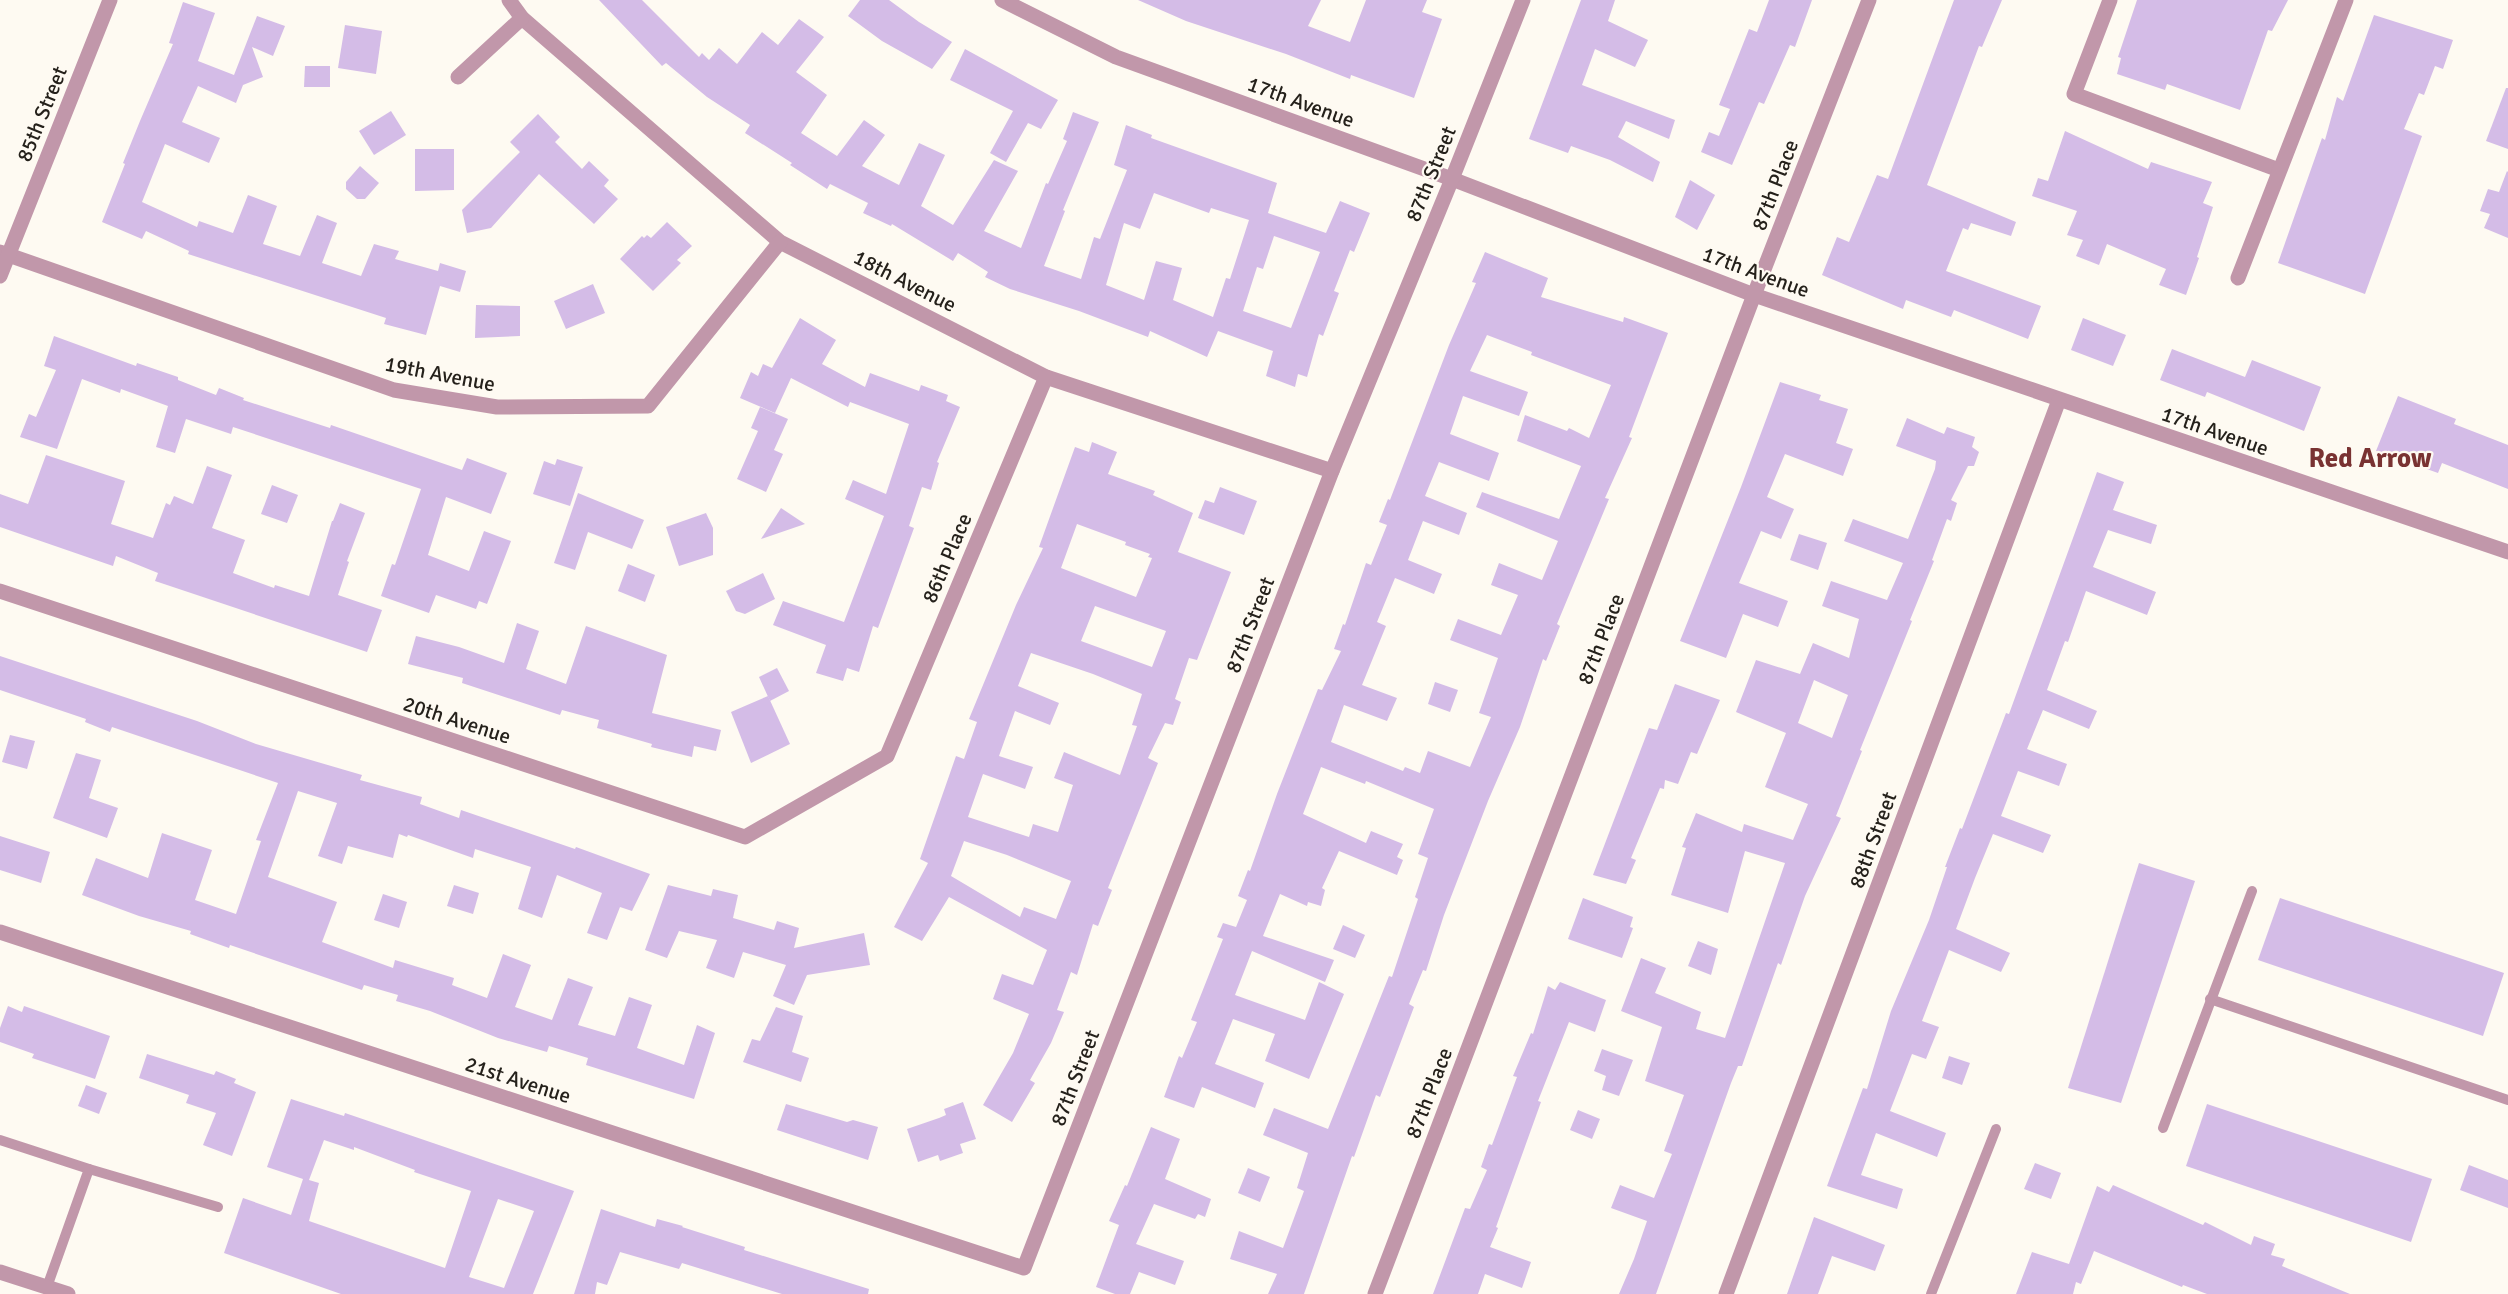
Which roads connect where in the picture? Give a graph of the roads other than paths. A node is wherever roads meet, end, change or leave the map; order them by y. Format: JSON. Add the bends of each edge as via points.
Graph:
{"nodes":[{"id":1,"x":110,"y":0,"type":"edge"},
{"id":2,"x":509,"y":0,"type":"edge"},
{"id":3,"x":1002,"y":0,"type":"edge"},
{"id":4,"x":1523,"y":0,"type":"edge"},
{"id":5,"x":1869,"y":0,"type":"edge"},
{"id":6,"x":2110,"y":0,"type":"edge"},
{"id":7,"x":2346,"y":0,"type":"edge"},
{"id":8,"x":522,"y":18,"type":"junction"},
{"id":9,"x":458,"y":77,"type":"dead end"},
{"id":10,"x":2279,"y":170,"type":"junction"},
{"id":11,"x":1452,"y":179,"type":"junction"},
{"id":12,"x":780,"y":242,"type":"junction"},
{"id":13,"x":4,"y":254,"type":"edge"},
{"id":14,"x":0,"y":276,"type":"edge"},
{"id":15,"x":2238,"y":278,"type":"dead end"},
{"id":16,"x":1754,"y":295,"type":"junction"},
{"id":17,"x":1046,"y":377,"type":"junction"},
{"id":18,"x":2060,"y":400,"type":"junction"},
{"id":19,"x":1332,"y":471,"type":"junction"},
{"id":20,"x":2508,"y":552,"type":"edge"},
{"id":21,"x":0,"y":591,"type":"edge"},
{"id":22,"x":887,"y":756,"type":"joint"},
{"id":23,"x":2252,"y":891,"type":"dead end"},
{"id":24,"x":0,"y":932,"type":"edge"},
{"id":25,"x":2210,"y":999,"type":"junction"},
{"id":26,"x":2508,"y":1100,"type":"edge"},
{"id":27,"x":2163,"y":1128,"type":"dead end"},
{"id":28,"x":1996,"y":1129,"type":"dead end"},
{"id":29,"x":0,"y":1140,"type":"edge"},
{"id":30,"x":90,"y":1169,"type":"junction"},
{"id":31,"x":218,"y":1208,"type":"dead end"},
{"id":32,"x":1024,"y":1268,"type":"joint"},
{"id":33,"x":0,"y":1272,"type":"edge"},
{"id":34,"x":46,"y":1287,"type":"junction"},
{"id":35,"x":68,"y":1294,"type":"edge"},
{"id":36,"x":1375,"y":1294,"type":"edge"},
{"id":37,"x":1726,"y":1294,"type":"edge"},
{"id":38,"x":1931,"y":1294,"type":"edge"}],
"edges":[{"from":1,"to":13,"type":"street","name":"85th Street"},
{"from":2,"to":8,"type":"street","name":"18th Avenue"},
{"from":3,"to":11,"type":"street","name":"17th Avenue","via":[[1116,57]]},
{"from":4,"to":11,"type":"street","name":"87th Street"},
{"from":5,"to":16,"type":"street","name":"87th Place"},
{"from":6,"to":10,"type":"street","via":[[2074,94]]},
{"from":7,"to":10,"type":"street"},
{"from":8,"to":9,"type":"street"},
{"from":8,"to":12,"type":"street","name":"18th Avenue"},
{"from":10,"to":15,"type":"street"},
{"from":11,"to":16,"type":"street","name":"17th Avenue"},
{"from":11,"to":19,"type":"street","name":"87th Street"},
{"from":12,"to":13,"type":"street","name":"19th Avenue","via":[[648,406],[497,407],[394,390]]},
{"from":12,"to":17,"type":"street","name":"18th Avenue"},
{"from":13,"to":14,"type":"street","name":"85th Street"},
{"from":16,"to":18,"type":"street","name":"17th Avenue"},
{"from":16,"to":36,"type":"street","name":"87th Place"},
{"from":17,"to":19,"type":"street","name":"18th Avenue"},
{"from":17,"to":22,"type":"street","name":"86th Place"},
{"from":18,"to":20,"type":"street","name":"17th Avenue"},
{"from":18,"to":37,"type":"street","name":"88th Street"},
{"from":19,"to":32,"type":"street","name":"87th Street"},
{"from":21,"to":22,"type":"street","name":"20th Avenue","via":[[745,837]]},
{"from":23,"to":25,"type":"lane"},
{"from":24,"to":32,"type":"street","name":"21st Avenue"},
{"from":25,"to":26,"type":"lane"},
{"from":25,"to":27,"type":"lane"},
{"from":28,"to":38,"type":"lane"},
{"from":29,"to":30,"type":"lane"},
{"from":30,"to":31,"type":"lane"},
{"from":30,"to":34,"type":"lane"},
{"from":33,"to":34,"type":"street"},
{"from":34,"to":35,"type":"street"}]}
